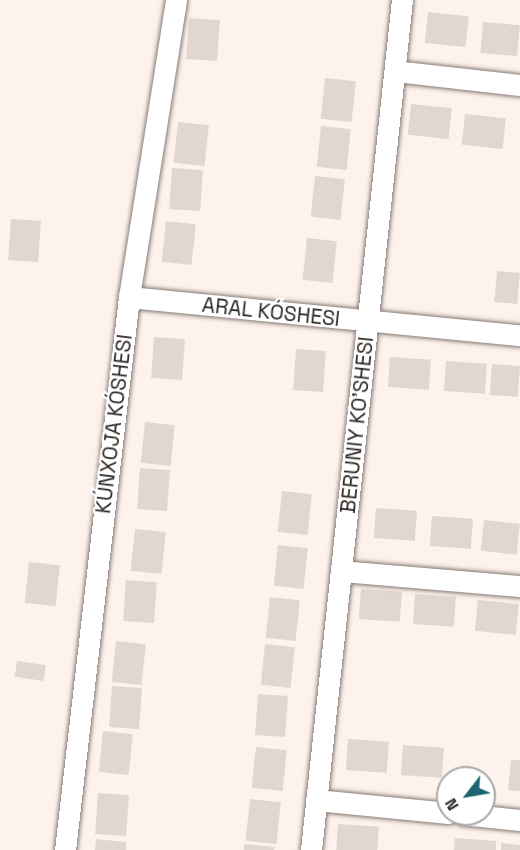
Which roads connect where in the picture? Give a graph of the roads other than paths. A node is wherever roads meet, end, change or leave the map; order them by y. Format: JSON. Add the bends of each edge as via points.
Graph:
{"nodes":[{"id":1,"x":176,"y":0,"type":"edge"},
{"id":2,"x":402,"y":0,"type":"edge"},
{"id":3,"x":394,"y":71,"type":"junction"},
{"id":4,"x":520,"y":85,"type":"edge"},
{"id":5,"x":129,"y":297,"type":"junction"},
{"id":6,"x":368,"y":322,"type":"junction"},
{"id":7,"x":520,"y":335,"type":"edge"},
{"id":8,"x":341,"y":571,"type":"junction"},
{"id":9,"x":520,"y":586,"type":"edge"},
{"id":10,"x":316,"y":800,"type":"junction"},
{"id":11,"x":436,"y":812,"type":"edge"},
{"id":12,"x":496,"y":818,"type":"edge"},
{"id":13,"x":520,"y":820,"type":"edge"},
{"id":14,"x":65,"y":850,"type":"edge"},
{"id":15,"x":311,"y":850,"type":"edge"}],
"edges":[{"from":1,"to":5,"type":"street","name":"KÚNXOJA KÓSHESI"},
{"from":2,"to":3,"type":"street","name":"BERUNIY KO'SHESI"},
{"from":3,"to":4,"type":"street"},
{"from":3,"to":6,"type":"street","name":"BERUNIY KO'SHESI"},
{"from":5,"to":6,"type":"street","name":"ARAL KÓSHESI"},
{"from":5,"to":14,"type":"street","name":"KÚNXOJA KÓSHESI"},
{"from":6,"to":7,"type":"street","name":"ARAL KÓSHESI"},
{"from":6,"to":8,"type":"street","name":"BERUNIY KO'SHESI"},
{"from":8,"to":9,"type":"street"},
{"from":8,"to":10,"type":"street","name":"BERUNIY KO'SHESI"},
{"from":10,"to":11,"type":"street"},
{"from":10,"to":15,"type":"street","name":"BERUNIY KO'SHESI"},
{"from":12,"to":13,"type":"street"}]}
